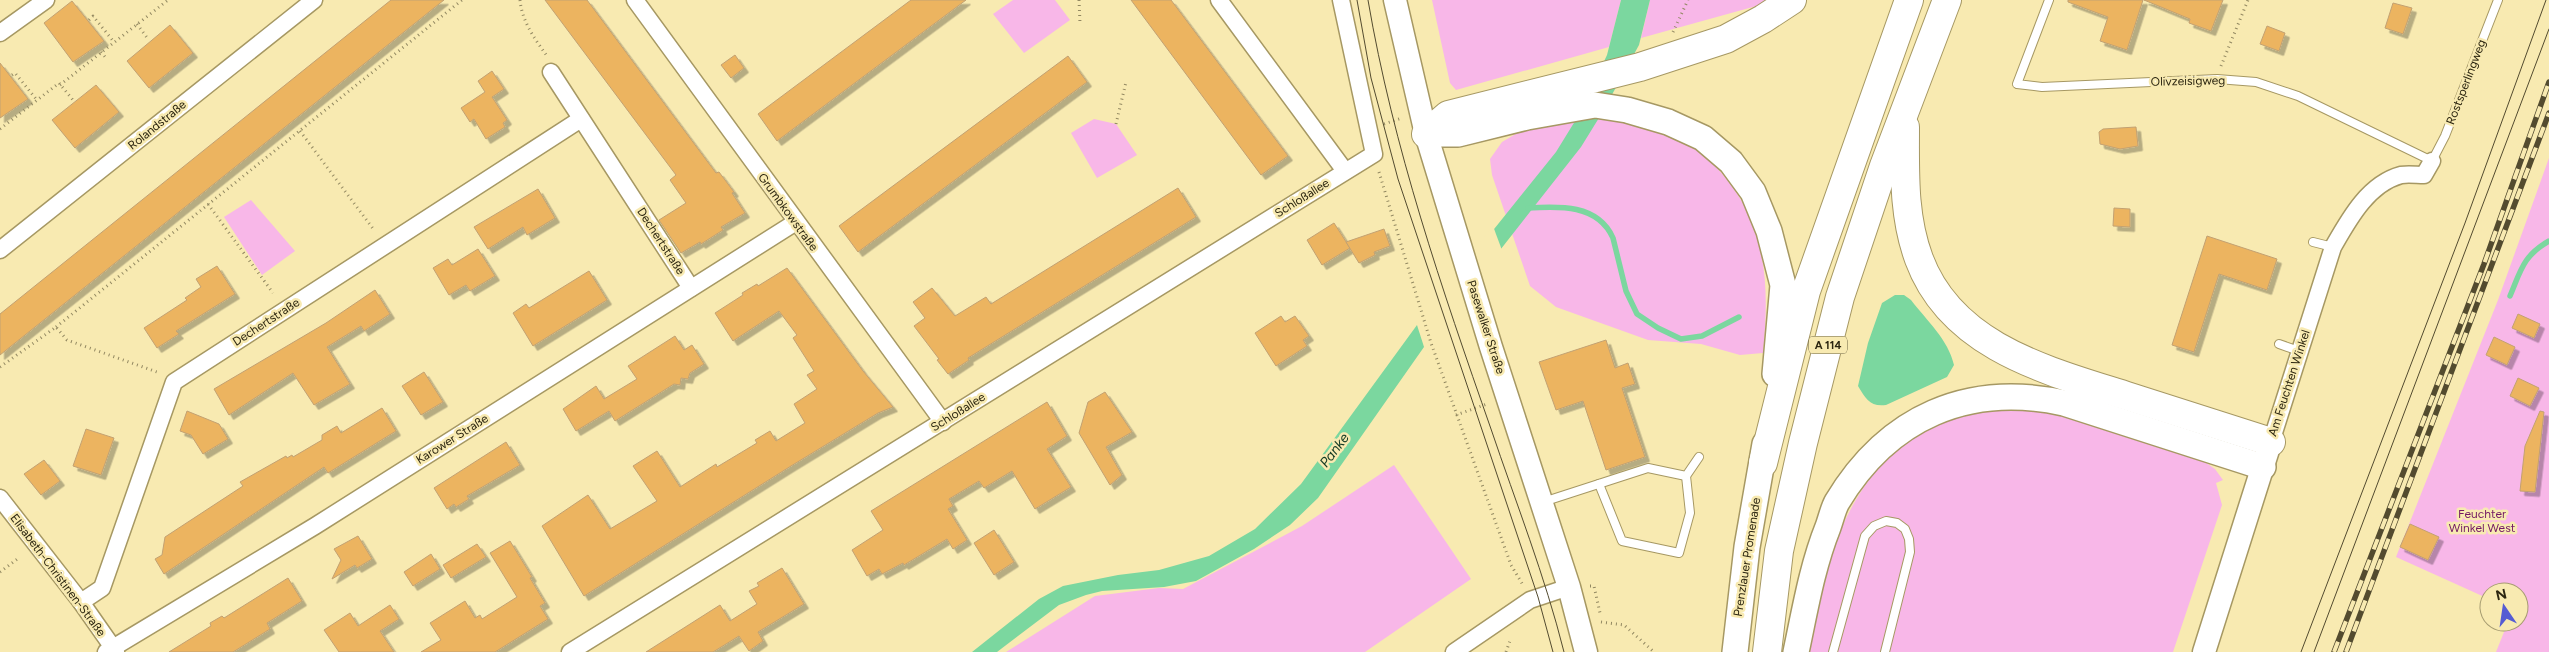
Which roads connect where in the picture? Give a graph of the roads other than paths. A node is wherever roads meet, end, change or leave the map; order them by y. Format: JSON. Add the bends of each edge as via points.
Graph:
{"nodes":[{"id":1,"x":46,"y":0,"type":"edge"},
{"id":2,"x":314,"y":0,"type":"edge"},
{"id":3,"x":635,"y":0,"type":"edge"},
{"id":4,"x":1219,"y":0,"type":"edge"},
{"id":5,"x":1341,"y":0,"type":"edge"},
{"id":6,"x":1395,"y":0,"type":"edge"},
{"id":7,"x":1792,"y":0,"type":"edge"},
{"id":8,"x":1909,"y":0,"type":"edge"},
{"id":9,"x":1947,"y":0,"type":"edge"},
{"id":10,"x":2049,"y":0,"type":"edge"},
{"id":11,"x":2498,"y":0,"type":"edge"},
{"id":12,"x":0,"y":33,"type":"edge"},
{"id":13,"x":551,"y":72,"type":"road end"},
{"id":14,"x":1905,"y":112,"type":"junction"},
{"id":15,"x":581,"y":119,"type":"junction"},
{"id":16,"x":1423,"y":123,"type":"junction"},
{"id":17,"x":2432,"y":162,"type":"junction"},
{"id":18,"x":1345,"y":171,"type":"junction"},
{"id":19,"x":796,"y":222,"type":"junction"},
{"id":20,"x":2313,"y":242,"type":"dead end"},
{"id":21,"x":2333,"y":247,"type":"junction"},
{"id":22,"x":0,"y":250,"type":"edge"},
{"id":23,"x":691,"y":288,"type":"junction"},
{"id":24,"x":2279,"y":344,"type":"dead end"},
{"id":25,"x":2299,"y":351,"type":"junction"},
{"id":26,"x":943,"y":422,"type":"junction"},
{"id":27,"x":2267,"y":454,"type":"junction"},
{"id":28,"x":1699,"y":457,"type":"dead end"},
{"id":29,"x":1763,"y":463,"type":"junction"},
{"id":30,"x":1686,"y":476,"type":"junction"},
{"id":31,"x":1599,"y":484,"type":"junction"},
{"id":32,"x":0,"y":498,"type":"edge"},
{"id":33,"x":1543,"y":502,"type":"junction"},
{"id":34,"x":1570,"y":587,"type":"junction"},
{"id":35,"x":81,"y":602,"type":"junction"},
{"id":36,"x":112,"y":650,"type":"edge"},
{"id":37,"x":570,"y":652,"type":"edge"},
{"id":38,"x":1454,"y":652,"type":"edge"},
{"id":39,"x":1586,"y":652,"type":"edge"},
{"id":40,"x":1735,"y":652,"type":"edge"},
{"id":41,"x":1767,"y":652,"type":"edge"},
{"id":42,"x":1796,"y":652,"type":"edge"},
{"id":43,"x":1833,"y":652,"type":"edge"},
{"id":44,"x":1885,"y":652,"type":"edge"},
{"id":45,"x":2204,"y":652,"type":"edge"}],
"edges":[{"from":1,"to":12,"type":"street"},
{"from":2,"to":22,"type":"street","name":"Rolandstraße"},
{"from":3,"to":19,"type":"street","name":"Grumbkowstraße"},
{"from":4,"to":18,"type":"street"},
{"from":5,"to":18,"type":"street","name":"Schloßallee","via":[[1374,154]]},
{"from":6,"to":16,"type":"main road","name":"Pasewalker Straße"},
{"from":7,"to":16,"type":"highway","via":[[1726,39],[1640,67]]},
{"from":8,"to":29,"type":"highway","number":"A 114","via":[[1806,291]]},
{"from":9,"to":14,"type":"highway","number":"A 114"},
{"from":10,"to":17,"type":"lane","name":"Olivzeisigweg","via":[[2017,84],[2042,87],[2216,78],[2256,82],[2298,96]]},
{"from":11,"to":17,"type":"lane","name":"Rostsperlingweg","via":[[2446,136]]},
{"from":13,"to":15,"type":"street","name":"Dechertstraße"},
{"from":14,"to":27,"type":"highway","via":[[1905,203],[1911,236],[1931,284],[1960,320],[2006,352],[2029,363]]},
{"from":14,"to":41,"type":"highway","number":"A 114","via":[[1840,297],[1779,551]]},
{"from":15,"to":23,"type":"street","name":"Dechertstraße"},
{"from":15,"to":35,"type":"street","name":"Dechertstraße","via":[[174,382],[102,588]]},
{"from":16,"to":29,"type":"main road","name":"Prenzlauer Promenade","via":[[1458,134],[1595,104],[1668,122],[1703,138],[1731,162],[1753,192],[1769,231],[1782,285],[1779,344]]},
{"from":16,"to":33,"type":"main road","name":"Pasewalker Straße"},
{"from":17,"to":21,"type":"street","name":"Am Feuchten Winkel","via":[[2424,175],[2401,175],[2374,189],[2349,218]]},
{"from":18,"to":26,"type":"street","name":"Schloßallee"},
{"from":19,"to":23,"type":"street","name":"Karower Straße"},
{"from":19,"to":26,"type":"street","name":"Grumbkowstraße"},
{"from":20,"to":21,"type":"lane"},
{"from":21,"to":25,"type":"street","name":"Am Feuchten Winkel"},
{"from":23,"to":36,"type":"street","name":"Karower Straße"},
{"from":24,"to":25,"type":"lane"},
{"from":25,"to":27,"type":"street","name":"Am Feuchten Winkel"},
{"from":26,"to":37,"type":"street","name":"Schloßallee"},
{"from":27,"to":42,"type":"main road","via":[[2044,398],[1993,396],[1939,410],[1885,443],[1837,503],[1816,556]]},
{"from":27,"to":45,"type":"main road","name":"Am Feuchten Winkel"},
{"from":28,"to":30,"type":"lane"},
{"from":29,"to":40,"type":"main road","name":"Prenzlauer Promenade","via":[[1747,547]]},
{"from":30,"to":31,"type":"lane","via":[[1648,468]]},
{"from":30,"to":31,"type":"lane","via":[[1690,513],[1679,553],[1622,541]]},
{"from":31,"to":33,"type":"lane"},
{"from":32,"to":35,"type":"street","name":"Elisabeth-Christinen-Straße"},
{"from":33,"to":34,"type":"main road","name":"Pasewalker Straße"},
{"from":34,"to":38,"type":"street","via":[[1530,600]]},
{"from":34,"to":39,"type":"main road","name":"Pasewalker Straße"},
{"from":35,"to":36,"type":"street","name":"Elisabeth-Christinen-Straße"},
{"from":43,"to":44,"type":"lane","via":[[1865,536],[1874,526],[1886,521],[1905,529],[1910,552]]}]}
